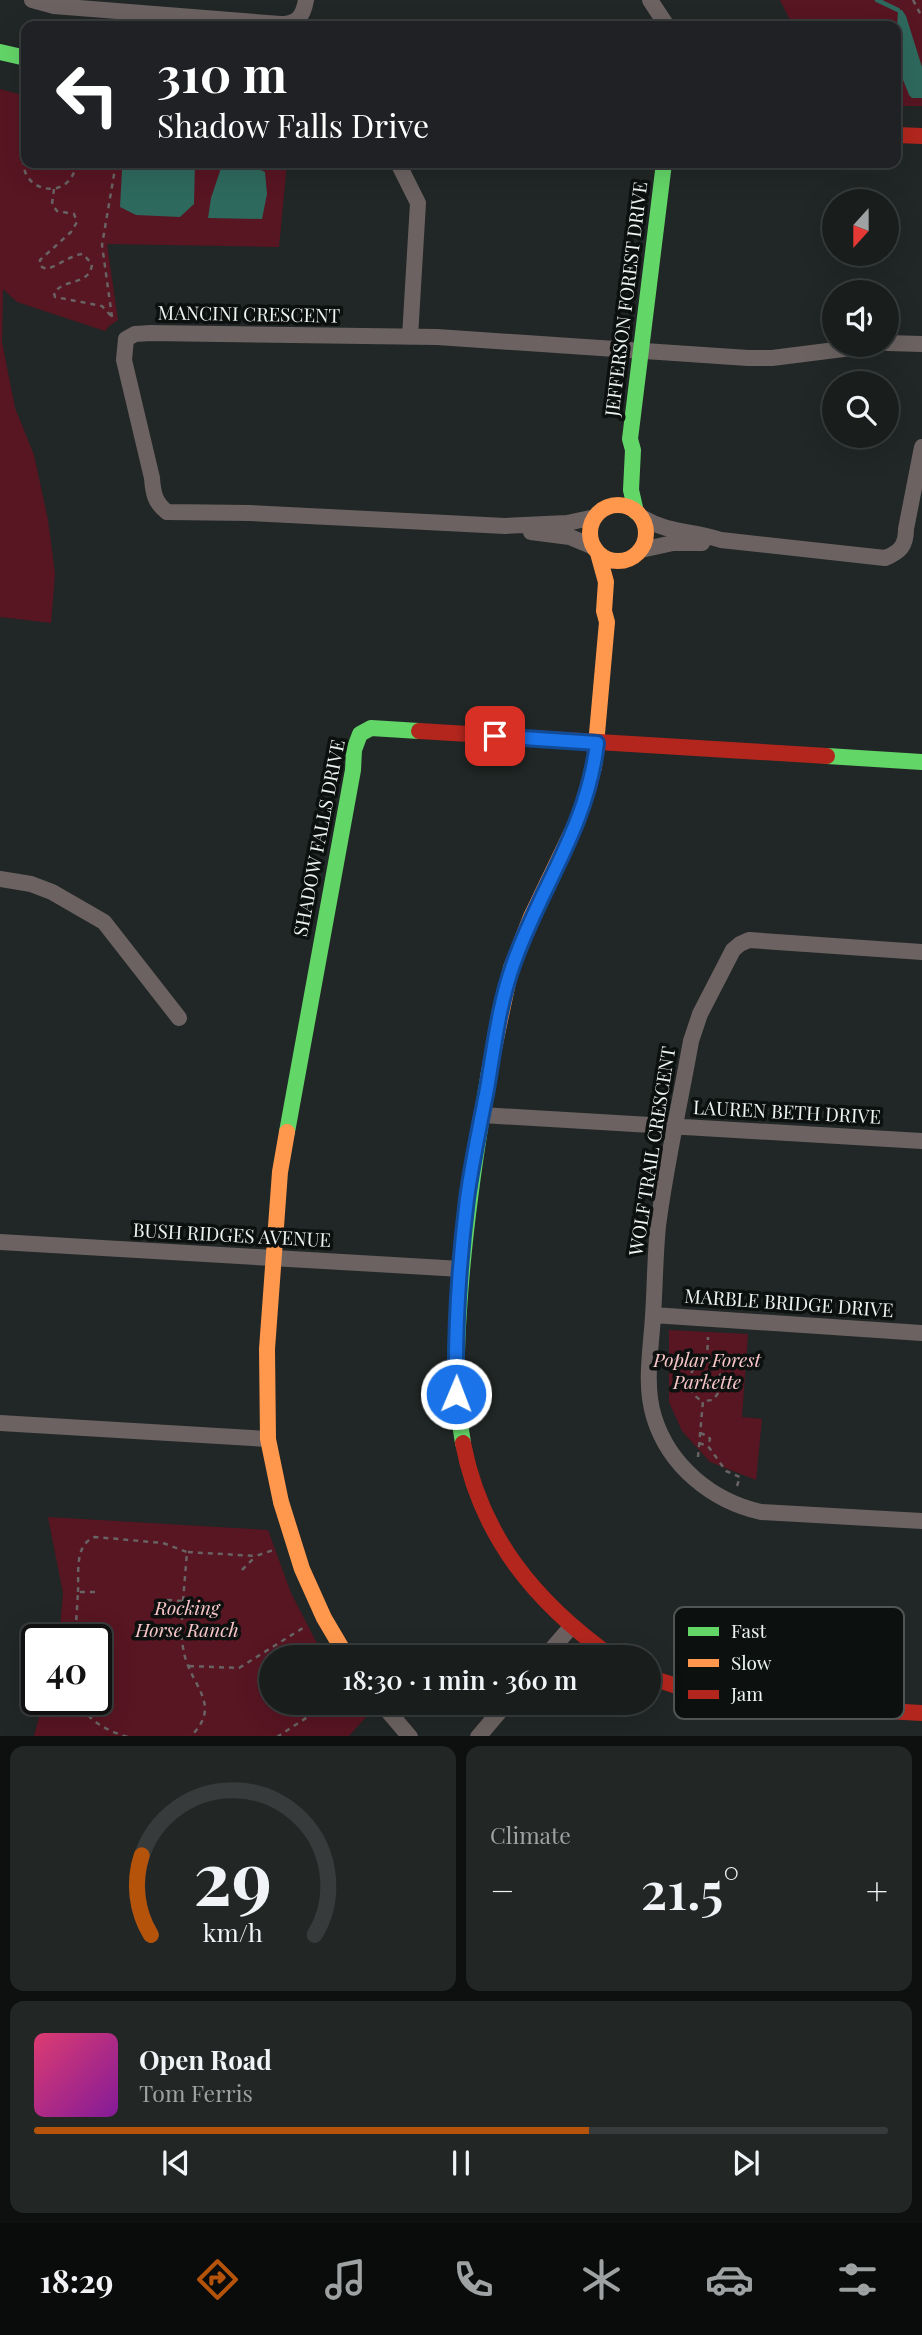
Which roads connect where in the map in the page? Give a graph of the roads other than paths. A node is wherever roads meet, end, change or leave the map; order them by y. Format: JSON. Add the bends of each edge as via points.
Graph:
{"nodes":[{"id":1,"x":32,"y":0,"type":"edge"},
{"id":2,"x":306,"y":0,"type":"edge"},
{"id":3,"x":650,"y":0,"type":"edge"},
{"id":4,"x":242,"y":21,"type":"edge"},
{"id":5,"x":297,"y":21,"type":"edge"},
{"id":6,"x":664,"y":21,"type":"edge"},
{"id":7,"x":0,"y":51,"type":"edge"},
{"id":8,"x":21,"y":57,"type":"edge"},
{"id":9,"x":901,"y":135,"type":"edge"},
{"id":10,"x":922,"y":136,"type":"edge"},
{"id":11,"x":400,"y":168,"type":"edge"},
{"id":12,"x":663,"y":168,"type":"edge"},
{"id":13,"x":410,"y":337,"type":"junction"},
{"id":14,"x":899,"y":343,"type":"edge"},
{"id":15,"x":922,"y":344,"type":"edge"},
{"id":16,"x":641,"y":350,"type":"junction"},
{"id":17,"x":822,"y":352,"type":"edge"},
{"id":18,"x":630,"y":439,"type":"junction"},
{"id":19,"x":922,"y":447,"type":"edge"},
{"id":20,"x":599,"y":514,"type":"junction"},
{"id":21,"x":638,"y":514,"type":"junction"},
{"id":22,"x":505,"y":526,"type":"junction"},
{"id":23,"x":721,"y":540,"type":"junction"},
{"id":24,"x":596,"y":550,"type":"junction"},
{"id":25,"x":637,"y":553,"type":"junction"},
{"id":26,"x":607,"y":622,"type":"junction"},
{"id":27,"x":597,"y":743,"type":"junction"},
{"id":28,"x":922,"y":762,"type":"edge"},
{"id":29,"x":0,"y":879,"type":"edge"},
{"id":30,"x":922,"y":952,"type":"edge"},
{"id":31,"x":179,"y":1018,"type":"dead end"},
{"id":32,"x":482,"y":1115,"type":"junction"},
{"id":33,"x":675,"y":1127,"type":"junction"},
{"id":34,"x":922,"y":1142,"type":"edge"},
{"id":35,"x":0,"y":1242,"type":"edge"},
{"id":36,"x":272,"y":1259,"type":"junction"},
{"id":37,"x":461,"y":1269,"type":"junction"},
{"id":38,"x":653,"y":1315,"type":"junction"},
{"id":39,"x":922,"y":1333,"type":"edge"},
{"id":40,"x":0,"y":1423,"type":"edge"},
{"id":41,"x":268,"y":1439,"type":"junction"},
{"id":42,"x":922,"y":1521,"type":"edge"},
{"id":43,"x":570,"y":1628,"type":"junction"},
{"id":44,"x":340,"y":1645,"type":"edge"},
{"id":45,"x":555,"y":1645,"type":"edge"},
{"id":46,"x":595,"y":1645,"type":"edge"},
{"id":47,"x":904,"y":1712,"type":"edge"},
{"id":48,"x":922,"y":1713,"type":"edge"},
{"id":49,"x":391,"y":1715,"type":"edge"},
{"id":50,"x":497,"y":1715,"type":"edge"},
{"id":51,"x":409,"y":1736,"type":"edge"},
{"id":52,"x":479,"y":1736,"type":"edge"}],
"edges":[{"from":1,"to":4,"type":"street","via":[[54,6]]},
{"from":2,"to":5,"type":"street"},
{"from":3,"to":6,"type":"street"},
{"from":7,"to":8,"type":"street"},
{"from":9,"to":10,"type":"street"},
{"from":11,"to":13,"type":"street","via":[[418,203]]},
{"from":12,"to":16,"type":"street","name":"JEFFERSON FOREST DRIVE"},
{"from":13,"to":16,"type":"street","name":"MANCINI CRESCENT"},
{"from":13,"to":22,"type":"street","name":"MANCINI CRESCENT","via":[[151,333],[126,340],[124,360],[158,505],[167,512],[180,513]]},
{"from":14,"to":15,"type":"street"},
{"from":16,"to":17,"type":"street","name":"MANCINI CRESCENT","via":[[772,358]]},
{"from":16,"to":18,"type":"street","name":"JEFFERSON FOREST DRIVE"},
{"from":18,"to":20,"type":"street","name":"JEFFERSON FOREST DRIVE","via":[[615,488]]},
{"from":18,"to":21,"type":"street","name":"JEFFERSON FOREST DRIVE","via":[[631,490]]},
{"from":19,"to":23,"type":"street","via":[[906,542],[897,554],[885,558]]},
{"from":20,"to":21,"type":"street","via":[[618,505]]},
{"from":20,"to":22,"type":"street","name":"MANCINI CRESCENT","via":[[567,523]]},
{"from":20,"to":24,"type":"street","via":[[590,535]]},
{"from":21,"to":23,"type":"street","via":[[666,530]]},
{"from":21,"to":25,"type":"street","via":[[646,531]]},
{"from":22,"to":24,"type":"street","name":"MANCINI CRESCENT","via":[[570,537]]},
{"from":23,"to":25,"type":"street","via":[[673,543]]},
{"from":24,"to":25,"type":"street","via":[[617,562]]},
{"from":24,"to":26,"type":"street","via":[[606,582]]},
{"from":25,"to":26,"type":"street","via":[[619,583]]},
{"from":26,"to":27,"type":"street"},
{"from":27,"to":28,"type":"street","name":"SHADOW FALLS DRIVE"},
{"from":27,"to":32,"type":"street","via":[[578,823],[512,967]]},
{"from":27,"to":36,"type":"street","name":"SHADOW FALLS DRIVE","via":[[372,728],[360,734],[289,1114]]},
{"from":29,"to":31,"type":"street","via":[[52,892],[104,922]]},
{"from":30,"to":33,"type":"street","name":"WOLF TRAIL CRESCENT","via":[[740,943],[700,1014]]},
{"from":32,"to":33,"type":"street","name":"LAUREN BETH DRIVE"},
{"from":32,"to":37,"type":"street"},
{"from":33,"to":34,"type":"street","name":"LAUREN BETH DRIVE"},
{"from":33,"to":38,"type":"street","name":"WOLF TRAIL CRESCENT","via":[[659,1223]]},
{"from":35,"to":36,"type":"street","name":"BUSH RIDGES AVENUE"},
{"from":36,"to":37,"type":"street","name":"BUSH RIDGES AVENUE"},
{"from":36,"to":41,"type":"street"},
{"from":37,"to":43,"type":"street","via":[[456,1394],[468,1467],[509,1558]]},
{"from":38,"to":39,"type":"street","name":"MARBLE BRIDGE DRIVE"},
{"from":38,"to":42,"type":"street","name":"WOLF TRAIL CRESCENT","via":[[648,1377],[653,1414],[668,1447],[711,1493],[761,1512]]},
{"from":40,"to":41,"type":"street"},
{"from":41,"to":44,"type":"street","via":[[302,1569]]},
{"from":43,"to":45,"type":"street"},
{"from":43,"to":46,"type":"street"},
{"from":47,"to":48,"type":"street"},
{"from":49,"to":51,"type":"street"},
{"from":50,"to":52,"type":"street"}]}
